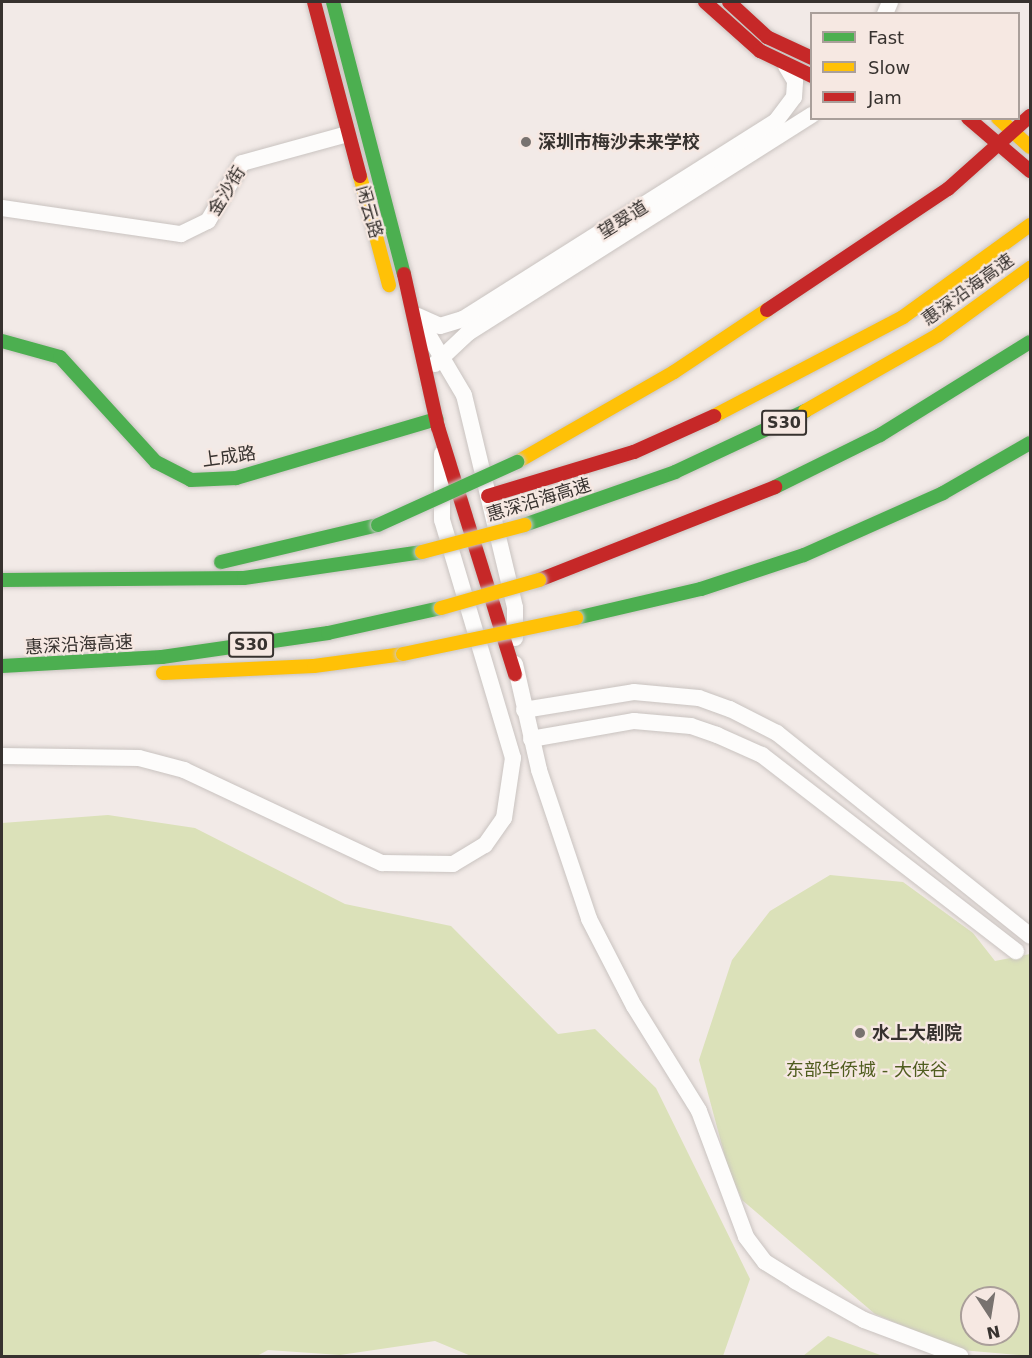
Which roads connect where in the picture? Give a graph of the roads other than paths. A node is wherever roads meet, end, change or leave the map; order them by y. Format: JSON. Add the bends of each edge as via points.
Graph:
{"nodes":[{"id":1,"x":314,"y":2,"type":"edge"},
{"id":2,"x":333,"y":2,"type":"edge"},
{"id":3,"x":705,"y":2,"type":"edge"},
{"id":4,"x":729,"y":2,"type":"edge"},
{"id":5,"x":810,"y":57,"type":"edge"},
{"id":6,"x":786,"y":66,"type":"junction"},
{"id":7,"x":810,"y":75,"type":"edge"},
{"id":8,"x":810,"y":116,"type":"edge"},
{"id":9,"x":1030,"y":116,"type":"edge"},
{"id":10,"x":971,"y":120,"type":"edge"},
{"id":11,"x":1000,"y":120,"type":"edge"},
{"id":12,"x":1015,"y":133,"type":"junction"},
{"id":13,"x":347,"y":134,"type":"junction"},
{"id":14,"x":1004,"y":145,"type":"junction"},
{"id":15,"x":1030,"y":147,"type":"edge"},
{"id":16,"x":1030,"y":171,"type":"edge"},
{"id":17,"x":2,"y":208,"type":"edge"},
{"id":18,"x":1030,"y":225,"type":"edge"},
{"id":19,"x":1026,"y":271,"type":"edge"},
{"id":20,"x":412,"y":309,"type":"junction"},
{"id":21,"x":2,"y":341,"type":"edge"},
{"id":22,"x":1030,"y":342,"type":"edge"},
{"id":23,"x":442,"y":355,"type":"junction"},
{"id":24,"x":430,"y":372,"type":"junction"},
{"id":25,"x":436,"y":419,"type":"junction"},
{"id":26,"x":442,"y":441,"type":"junction"},
{"id":27,"x":1030,"y":443,"type":"edge"},
{"id":28,"x":488,"y":496,"type":"junction"},
{"id":29,"x":2,"y":580,"type":"edge"},
{"id":30,"x":51,"y":583,"type":"junction"},
{"id":31,"x":2,"y":666,"type":"edge"},
{"id":32,"x":58,"y":667,"type":"junction"},
{"id":33,"x":515,"y":674,"type":"junction"},
{"id":34,"x":524,"y":710,"type":"junction"},
{"id":35,"x":531,"y":739,"type":"junction"},
{"id":36,"x":2,"y":756,"type":"edge"},
{"id":37,"x":1030,"y":936,"type":"edge"},
{"id":38,"x":1016,"y":951,"type":"dead end"},
{"id":39,"x":960,"y":1356,"type":"edge"}],
"edges":[{"from":1,"to":13,"type":"main road","name":"闲云路"},
{"from":2,"to":20,"type":"main road","name":"闲云路"},
{"from":3,"to":6,"type":"main road","via":[[736,34]]},
{"from":4,"to":5,"type":"main road","via":[[767,37]]},
{"from":6,"to":7,"type":"main road"},
{"from":6,"to":20,"type":"street","name":"望翠道","via":[[796,88],[785,114],[671,190],[456,322],[426,323]]},
{"from":8,"to":23,"type":"street","name":"望翠道"},
{"from":9,"to":12,"type":"main road"},
{"from":10,"to":14,"type":"main road"},
{"from":11,"to":12,"type":"main road"},
{"from":12,"to":14,"type":"main road"},
{"from":12,"to":15,"type":"main road"},
{"from":13,"to":17,"type":"street","name":"金沙街","via":[[242,163],[208,221],[181,234]]},
{"from":13,"to":25,"type":"main road","name":"闲云路","via":[[420,396]]},
{"from":14,"to":16,"type":"main road"},
{"from":14,"to":30,"type":"main road","bridge":true,"via":[[948,189],[674,372],[517,462],[378,525],[257,556]]},
{"from":18,"to":28,"type":"main road","via":[[872,336],[724,413],[604,462]]},
{"from":19,"to":30,"type":"main road","name":"惠深沿海高速","number":"S30","bridge":true,"via":[[919,346],[768,432],[675,472],[524,525],[423,552],[244,578]]},
{"from":20,"to":23,"type":"street","name":"闲云路"},
{"from":20,"to":24,"type":"main road","name":"闲云路"},
{"from":21,"to":25,"type":"main road","name":"上成路","via":[[60,357],[156,462],[191,480],[237,478]]},
{"from":22,"to":32,"type":"main road","name":"惠深沿海高速","number":"S30","bridge":true,"via":[[880,435],[792,480],[697,522],[539,580],[441,608],[252,645]]},
{"from":23,"to":24,"type":"street","name":"望翠道"},
{"from":23,"to":28,"type":"street","name":"闲云路","via":[[464,395]]},
{"from":24,"to":25,"type":"main road","name":"闲云路"},
{"from":25,"to":26,"type":"main road","name":"闲云路"},
{"from":26,"to":33,"type":"main road","name":"闲云路"},
{"from":26,"to":36,"type":"street","via":[[442,520],[513,758],[504,818],[485,845],[453,864],[382,863],[216,784],[140,758]]},
{"from":27,"to":32,"type":"main road","bridge":true,"via":[[932,498],[804,555],[701,589],[576,618],[403,654],[218,672]]},
{"from":28,"to":33,"type":"street","name":"闲云路","via":[[515,608]]},
{"from":29,"to":30,"type":"main road","name":"惠深沿海高速","number":"S30"},
{"from":31,"to":32,"type":"main road","name":"惠深沿海高速","number":"S30"},
{"from":33,"to":34,"type":"street","name":"闲云路"},
{"from":34,"to":35,"type":"street","name":"闲云路"},
{"from":34,"to":37,"type":"street","via":[[634,692],[699,698],[730,709],[777,733]]},
{"from":35,"to":38,"type":"street","via":[[634,721],[691,726],[717,735],[762,755]]},
{"from":35,"to":39,"type":"street","name":"闲云路","via":[[589,919],[634,1006],[699,1111],[746,1237],[765,1262],[804,1287],[922,1346]]}]}
